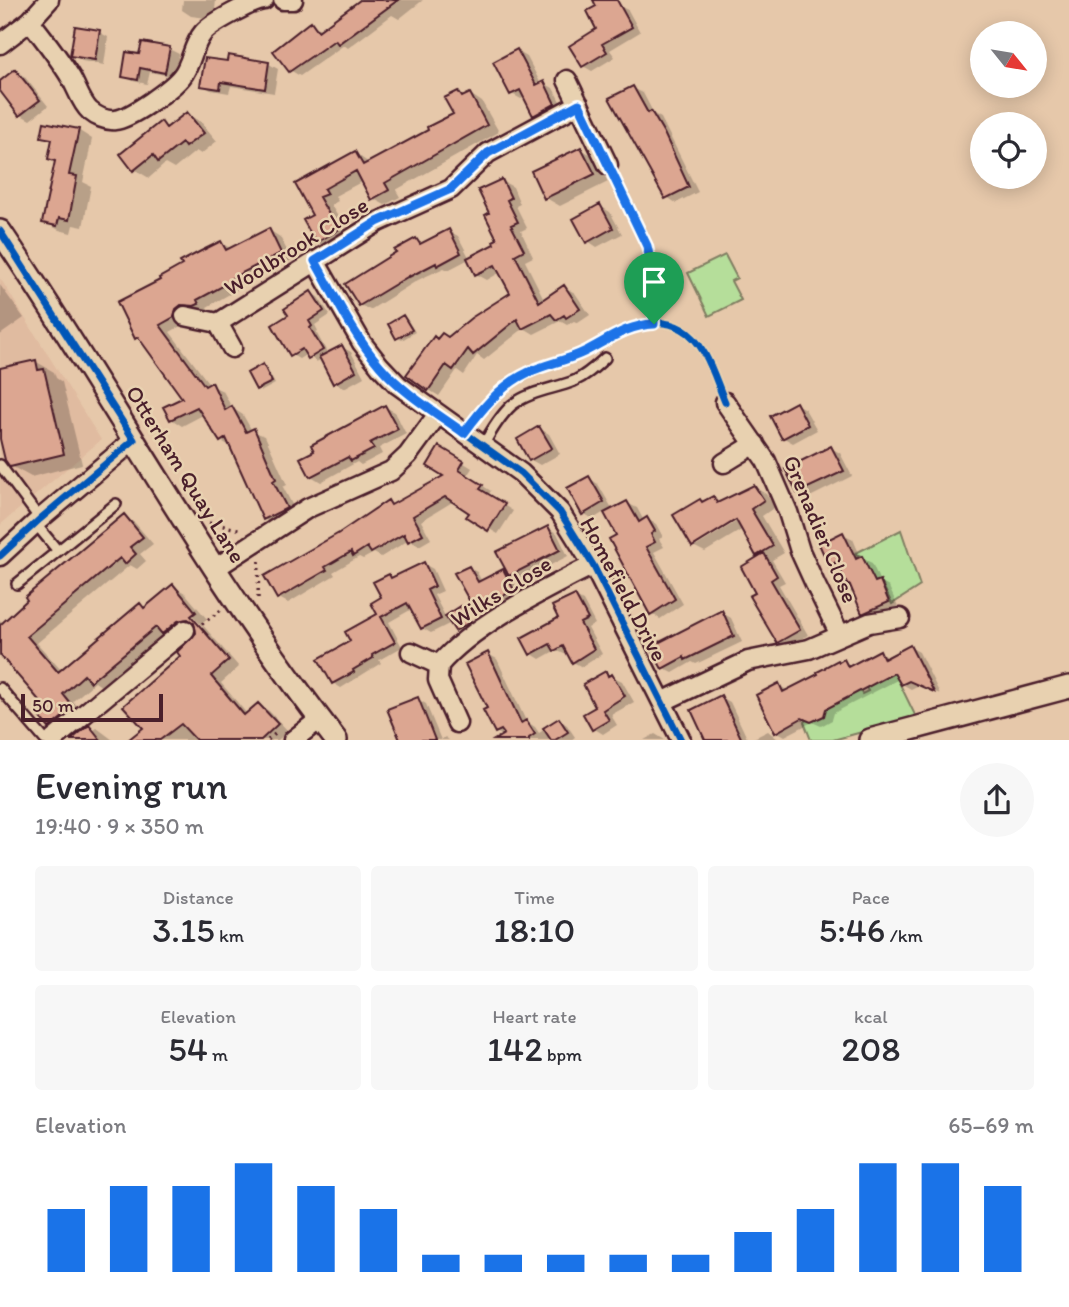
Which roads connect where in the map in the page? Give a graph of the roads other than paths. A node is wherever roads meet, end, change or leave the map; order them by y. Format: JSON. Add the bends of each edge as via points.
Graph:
{"nodes":[{"id":1,"x":50,"y":0,"type":"edge"},
{"id":2,"x":283,"y":0,"type":"edge"},
{"id":3,"x":293,"y":0,"type":"edge"},
{"id":4,"x":254,"y":1,"type":"edge"},
{"id":5,"x":30,"y":22,"type":"junction"},
{"id":6,"x":0,"y":44,"type":"edge"},
{"id":7,"x":567,"y":80,"type":"dead end"},
{"id":8,"x":579,"y":104,"type":"junction"},
{"id":9,"x":608,"y":165,"type":"dead end"},
{"id":10,"x":0,"y":231,"type":"edge"},
{"id":11,"x":315,"y":261,"type":"junction"},
{"id":12,"x":185,"y":316,"type":"dead end"},
{"id":13,"x":218,"y":323,"type":"junction"},
{"id":14,"x":232,"y":348,"type":"dead end"},
{"id":15,"x":605,"y":358,"type":"dead end"},
{"id":16,"x":725,"y":402,"type":"dead end"},
{"id":17,"x":438,"y":414,"type":"junction"},
{"id":18,"x":134,"y":440,"type":"junction"},
{"id":19,"x":755,"y":444,"type":"junction"},
{"id":20,"x":483,"y":446,"type":"junction"},
{"id":21,"x":724,"y":463,"type":"dead end"},
{"id":22,"x":0,"y":465,"type":"edge"},
{"id":23,"x":116,"y":504,"type":"dead end"},
{"id":24,"x":37,"y":521,"type":"junction"},
{"id":25,"x":58,"y":551,"type":"junction"},
{"id":26,"x":0,"y":556,"type":"edge"},
{"id":27,"x":593,"y":565,"type":"junction"},
{"id":28,"x":214,"y":569,"type":"junction"},
{"id":29,"x":18,"y":584,"type":"dead end"},
{"id":30,"x":900,"y":618,"type":"dead end"},
{"id":31,"x":185,"y":631,"type":"road end"},
{"id":32,"x":840,"y":635,"type":"junction"},
{"id":33,"x":411,"y":652,"type":"dead end"},
{"id":34,"x":439,"y":665,"type":"junction"},
{"id":35,"x":1069,"y":687,"type":"edge"},
{"id":36,"x":0,"y":688,"type":"edge"},
{"id":37,"x":662,"y":702,"type":"junction"},
{"id":38,"x":320,"y":719,"type":"junction"},
{"id":39,"x":457,"y":723,"type":"dead end"},
{"id":40,"x":285,"y":736,"type":"edge"},
{"id":41,"x":45,"y":740,"type":"edge"},
{"id":42,"x":53,"y":740,"type":"edge"},
{"id":43,"x":336,"y":740,"type":"edge"},
{"id":44,"x":681,"y":740,"type":"edge"},
{"id":45,"x":870,"y":740,"type":"edge"}],
"edges":[{"from":1,"to":5,"type":"street"},
{"from":2,"to":3,"type":"street"},
{"from":4,"to":5,"type":"street","via":[[205,30],[180,79],[115,120],[98,116],[85,105]]},
{"from":5,"to":6,"type":"street"},
{"from":7,"to":8,"type":"street"},
{"from":8,"to":9,"type":"street"},
{"from":8,"to":11,"type":"street","name":"Woolbrook Close","via":[[488,153],[451,189],[377,222]]},
{"from":10,"to":18,"type":"street","name":"Otterham Quay Lane"},
{"from":11,"to":13,"type":"street","name":"Woolbrook Close"},
{"from":11,"to":17,"type":"street","name":"Homefield Drive","via":[[380,366]]},
{"from":12,"to":13,"type":"street","name":"Woolbrook Close"},
{"from":13,"to":14,"type":"street","name":"Woolbrook Close"},
{"from":15,"to":20,"type":"lane","via":[[574,381],[513,405]]},
{"from":16,"to":19,"type":"street","name":"Grenadier Close"},
{"from":17,"to":20,"type":"street","name":"Homefield Drive"},
{"from":17,"to":28,"type":"street","via":[[391,471],[318,503]]},
{"from":18,"to":24,"type":"street"},
{"from":18,"to":28,"type":"street","name":"Otterham Quay Lane"},
{"from":19,"to":21,"type":"street","name":"Grenadier Close"},
{"from":19,"to":32,"type":"street","name":"Grenadier Close"},
{"from":20,"to":27,"type":"street","name":"Homefield Drive","via":[[550,501]]},
{"from":22,"to":24,"type":"lane"},
{"from":23,"to":25,"type":"lane"},
{"from":24,"to":25,"type":"lane"},
{"from":24,"to":26,"type":"street"},
{"from":25,"to":29,"type":"lane"},
{"from":27,"to":34,"type":"street","name":"Wilks Close","via":[[517,605]]},
{"from":27,"to":37,"type":"street","name":"Homefield Drive"},
{"from":28,"to":38,"type":"street","name":"Otterham Quay Lane"},
{"from":30,"to":32,"type":"street","name":"Grenadier Close","via":[[869,622]]},
{"from":31,"to":42,"type":"street"},
{"from":32,"to":37,"type":"street","name":"Grenadier Close","via":[[809,649],[735,666]]},
{"from":33,"to":34,"type":"street"},
{"from":34,"to":39,"type":"street","via":[[438,680]]},
{"from":35,"to":45,"type":"street"},
{"from":36,"to":41,"type":"lane"},
{"from":37,"to":44,"type":"street","name":"Homefield Drive"},
{"from":38,"to":40,"type":"street"},
{"from":38,"to":43,"type":"street","name":"Otterham Quay Lane"}]}
